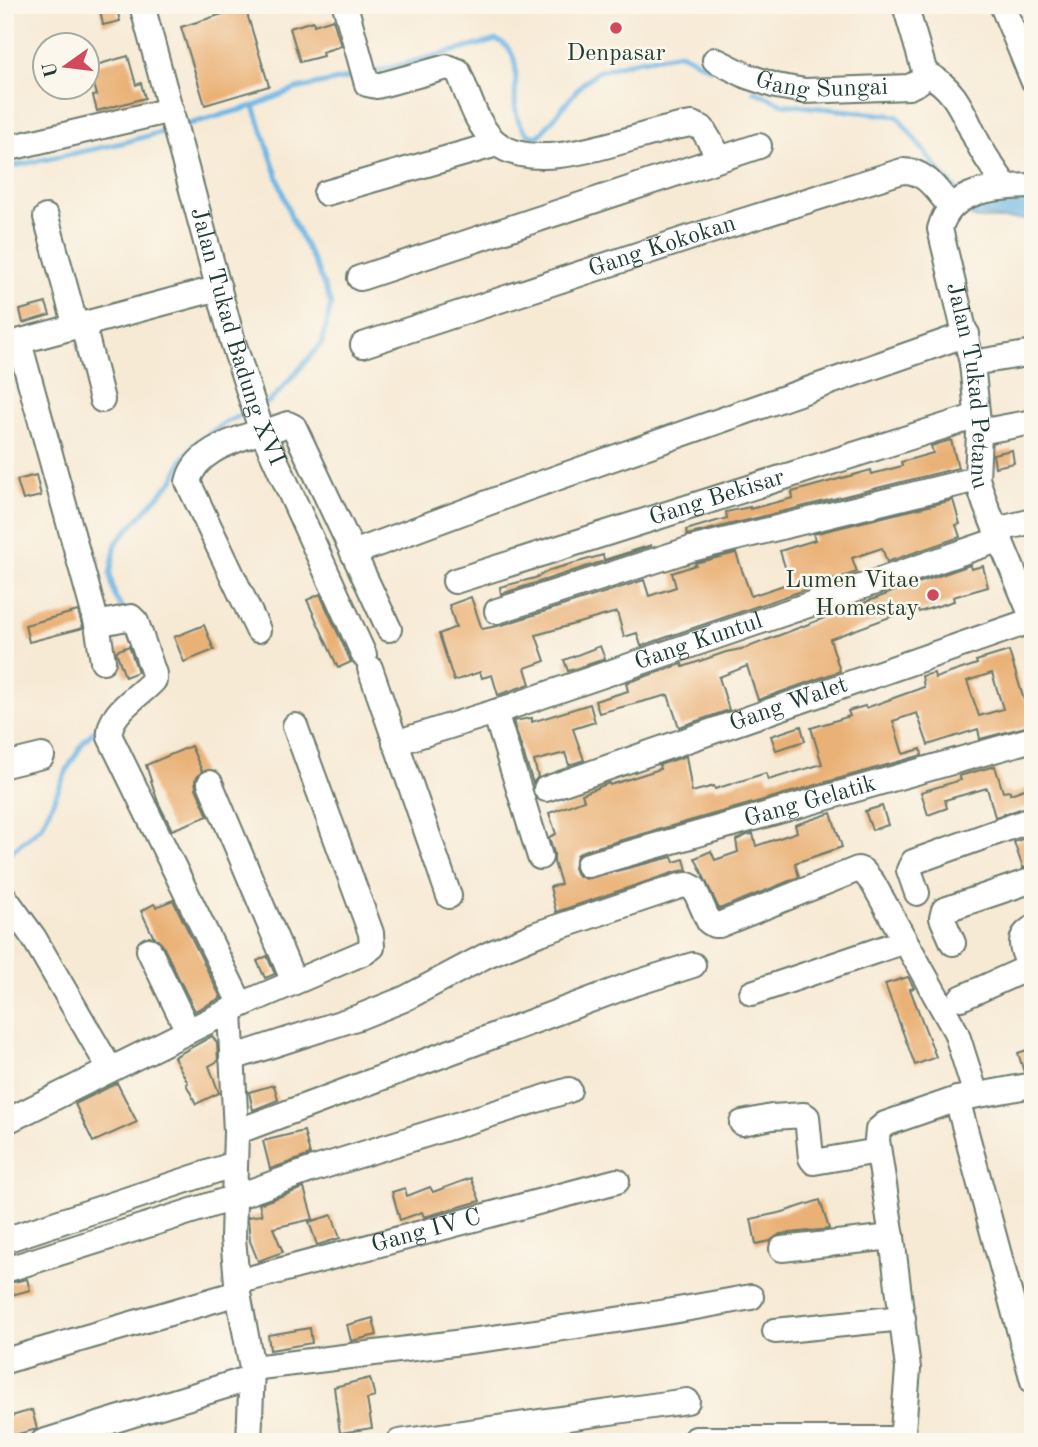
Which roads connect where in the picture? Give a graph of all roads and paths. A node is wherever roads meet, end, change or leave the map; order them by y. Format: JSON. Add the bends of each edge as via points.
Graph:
{"nodes":[{"id":1,"x":142,"y":5,"type":"edge"},
{"id":2,"x":345,"y":5,"type":"edge"},
{"id":3,"x":905,"y":5,"type":"edge"},
{"id":4,"x":1002,"y":5,"type":"edge"},
{"id":5,"x":715,"y":60,"type":"dead end"},
{"id":6,"x":925,"y":73,"type":"junction"},
{"id":7,"x":1033,"y":80,"type":"edge"},
{"id":8,"x":172,"y":115,"type":"junction"},
{"id":9,"x":497,"y":144,"type":"junction"},
{"id":10,"x":759,"y":146,"type":"dead end"},
{"id":11,"x":5,"y":149,"type":"edge"},
{"id":12,"x":720,"y":158,"type":"junction"},
{"id":13,"x":1033,"y":186,"type":"edge"},
{"id":14,"x":1006,"y":187,"type":"junction"},
{"id":15,"x":326,"y":194,"type":"dead end"},
{"id":16,"x":961,"y":201,"type":"junction"},
{"id":17,"x":46,"y":217,"type":"dead end"},
{"id":18,"x":360,"y":278,"type":"dead end"},
{"id":19,"x":219,"y":288,"type":"junction"},
{"id":20,"x":79,"y":326,"type":"junction"},
{"id":21,"x":967,"y":334,"type":"junction"},
{"id":22,"x":12,"y":344,"type":"edge"},
{"id":23,"x":363,"y":345,"type":"dead end"},
{"id":24,"x":1033,"y":353,"type":"edge"},
{"id":25,"x":972,"y":363,"type":"junction"},
{"id":26,"x":102,"y":400,"type":"dead end"},
{"id":27,"x":1033,"y":422,"type":"edge"},
{"id":28,"x":978,"y":424,"type":"junction"},
{"id":29,"x":265,"y":429,"type":"junction"},
{"id":30,"x":977,"y":479,"type":"junction"},
{"id":31,"x":1033,"y":521,"type":"edge"},
{"id":32,"x":1033,"y":537,"type":"edge"},
{"id":33,"x":1001,"y":540,"type":"junction"},
{"id":34,"x":353,"y":553,"type":"junction"},
{"id":35,"x":455,"y":581,"type":"dead end"},
{"id":36,"x":497,"y":611,"type":"dead end"},
{"id":37,"x":1033,"y":619,"type":"edge"},
{"id":38,"x":113,"y":621,"type":"junction"},
{"id":39,"x":389,"y":629,"type":"dead end"},
{"id":40,"x":258,"y":630,"type":"dead end"},
{"id":41,"x":103,"y":661,"type":"dead end"},
{"id":42,"x":495,"y":712,"type":"junction"},
{"id":43,"x":295,"y":726,"type":"dead end"},
{"id":44,"x":1033,"y":739,"type":"edge"},
{"id":45,"x":396,"y":743,"type":"junction"},
{"id":46,"x":42,"y":756,"type":"dead end"},
{"id":47,"x":5,"y":765,"type":"edge"},
{"id":48,"x":209,"y":783,"type":"dead end"},
{"id":49,"x":546,"y":789,"type":"dead end"},
{"id":50,"x":1033,"y":819,"type":"edge"},
{"id":51,"x":540,"y":858,"type":"dead end"},
{"id":52,"x":587,"y":865,"type":"dead end"},
{"id":53,"x":1033,"y":880,"type":"edge"},
{"id":54,"x":917,"y":892,"type":"dead end"},
{"id":55,"x":449,"y":896,"type":"dead end"},
{"id":56,"x":5,"y":898,"type":"edge"},
{"id":57,"x":1033,"y":928,"type":"edge"},
{"id":58,"x":905,"y":941,"type":"junction"},
{"id":59,"x":953,"y":943,"type":"dead end"},
{"id":60,"x":149,"y":950,"type":"dead end"},
{"id":61,"x":693,"y":965,"type":"dead end"},
{"id":62,"x":1031,"y":970,"type":"edge"},
{"id":63,"x":294,"y":982,"type":"junction"},
{"id":64,"x":752,"y":993,"type":"dead end"},
{"id":65,"x":961,"y":998,"type":"dead end"},
{"id":66,"x":235,"y":1008,"type":"junction"},
{"id":67,"x":188,"y":1031,"type":"junction"},
{"id":68,"x":232,"y":1059,"type":"junction"},
{"id":69,"x":110,"y":1069,"type":"junction"},
{"id":70,"x":1033,"y":1085,"type":"edge"},
{"id":71,"x":569,"y":1090,"type":"dead end"},
{"id":72,"x":966,"y":1097,"type":"junction"},
{"id":73,"x":6,"y":1119,"type":"edge"},
{"id":74,"x":742,"y":1124,"type":"dead end"},
{"id":75,"x":236,"y":1132,"type":"junction"},
{"id":76,"x":878,"y":1151,"type":"junction"},
{"id":77,"x":235,"y":1164,"type":"junction"},
{"id":78,"x":617,"y":1181,"type":"dead end"},
{"id":79,"x":233,"y":1198,"type":"junction"},
{"id":80,"x":892,"y":1237,"type":"junction"},
{"id":81,"x":5,"y":1240,"type":"edge"},
{"id":82,"x":782,"y":1248,"type":"dead end"},
{"id":83,"x":5,"y":1270,"type":"edge"},
{"id":84,"x":238,"y":1287,"type":"junction"},
{"id":85,"x":751,"y":1297,"type":"dead end"},
{"id":86,"x":903,"y":1318,"type":"junction"},
{"id":87,"x":775,"y":1331,"type":"dead end"},
{"id":88,"x":5,"y":1361,"type":"edge"},
{"id":89,"x":252,"y":1373,"type":"junction"},
{"id":90,"x":1033,"y":1381,"type":"edge"},
{"id":91,"x":687,"y":1401,"type":"dead end"},
{"id":92,"x":696,"y":1439,"type":"dead end"},
{"id":93,"x":902,"y":1440,"type":"edge"},
{"id":94,"x":43,"y":1442,"type":"edge"},
{"id":95,"x":249,"y":1442,"type":"edge"},
{"id":96,"x":399,"y":1442,"type":"edge"}],
"edges":[{"from":1,"to":8,"type":"street","name":"Jalan Tukad Badung XVI"},
{"from":2,"to":9,"type":"street","via":[[367,84],[377,86],[453,68]]},
{"from":3,"to":6,"type":"street"},
{"from":4,"to":7,"type":"street"},
{"from":5,"to":6,"type":"street","name":"Gang Sungai","via":[[776,86],[805,91],[909,87]]},
{"from":6,"to":14,"type":"street","via":[[950,90]]},
{"from":8,"to":11,"type":"street"},
{"from":8,"to":19,"type":"street","name":"Jalan Tukad Badung XVI"},
{"from":9,"to":12,"type":"street","via":[[540,158],[692,124],[702,128]]},
{"from":9,"to":15,"type":"street"},
{"from":10,"to":12,"type":"street"},
{"from":12,"to":18,"type":"street"},
{"from":13,"to":14,"type":"street"},
{"from":14,"to":16,"type":"street"},
{"from":16,"to":21,"type":"street","name":"Jalan Tukad Petanu","via":[[942,218],[940,229]]},
{"from":16,"to":23,"type":"street","name":"Gang Kokokan","via":[[923,175],[902,171]]},
{"from":17,"to":20,"type":"street"},
{"from":19,"to":20,"type":"street"},
{"from":19,"to":29,"type":"street","name":"Jalan Tukad Badung XVI","via":[[249,393]]},
{"from":20,"to":22,"type":"street"},
{"from":20,"to":26,"type":"street"},
{"from":21,"to":25,"type":"street","name":"Jalan Tukad Petanu"},
{"from":21,"to":34,"type":"street"},
{"from":22,"to":38,"type":"street"},
{"from":24,"to":25,"type":"street"},
{"from":25,"to":28,"type":"street","name":"Jalan Tukad Petanu"},
{"from":27,"to":28,"type":"street","name":"Gang Bekisar"},
{"from":28,"to":30,"type":"street","name":"Jalan Tukad Petanu"},
{"from":28,"to":35,"type":"street","name":"Gang Bekisar"},
{"from":29,"to":34,"type":"street","via":[[294,427]]},
{"from":29,"to":40,"type":"street","via":[[218,448],[197,464],[188,482]]},
{"from":29,"to":45,"type":"street","name":"Jalan Tukad Badung XVI","via":[[367,662]]},
{"from":30,"to":33,"type":"street","name":"Jalan Tukad Petanu"},
{"from":30,"to":36,"type":"street","via":[[691,549]]},
{"from":31,"to":33,"type":"street"},
{"from":32,"to":33,"type":"street"},
{"from":33,"to":37,"type":"street","name":"Jalan Tukad Petanu"},
{"from":33,"to":42,"type":"street","name":"Gang Kuntul"},
{"from":34,"to":39,"type":"street"},
{"from":37,"to":49,"type":"street","name":"Gang Walet"},
{"from":38,"to":41,"type":"street"},
{"from":38,"to":66,"type":"street","via":[[136,622],[154,680],[120,711],[110,727],[110,737]]},
{"from":42,"to":45,"type":"street","name":"Gang Kuntul"},
{"from":42,"to":51,"type":"street"},
{"from":43,"to":63,"type":"street","via":[[373,943],[365,952]]},
{"from":44,"to":52,"type":"street","name":"Gang Gelatik"},
{"from":45,"to":55,"type":"street","name":"Jalan Tukad Badung XVI"},
{"from":46,"to":47,"type":"street"},
{"from":48,"to":63,"type":"street"},
{"from":50,"to":54,"type":"street","via":[[912,862],[909,870]]},
{"from":53,"to":59,"type":"street","via":[[944,910],[942,918]]},
{"from":56,"to":69,"type":"street","via":[[34,938]]},
{"from":57,"to":62,"type":"street","via":[[1021,939]]},
{"from":58,"to":64,"type":"street"},
{"from":58,"to":68,"type":"street","via":[[873,883],[858,869],[719,925],[709,922],[694,888],[680,886],[537,934],[404,999]]},
{"from":58,"to":72,"type":"street","via":[[956,1032]]},
{"from":60,"to":67,"type":"street"},
{"from":61,"to":75,"type":"street"},
{"from":62,"to":65,"type":"street"},
{"from":63,"to":66,"type":"street"},
{"from":66,"to":67,"type":"street"},
{"from":66,"to":68,"type":"street"},
{"from":67,"to":69,"type":"street"},
{"from":68,"to":75,"type":"street"},
{"from":69,"to":73,"type":"street"},
{"from":70,"to":72,"type":"street"},
{"from":71,"to":79,"type":"street"},
{"from":72,"to":76,"type":"street","via":[[880,1127]]},
{"from":72,"to":90,"type":"street"},
{"from":74,"to":76,"type":"street","via":[[804,1115],[814,1162]]},
{"from":75,"to":77,"type":"street"},
{"from":76,"to":80,"type":"street"},
{"from":77,"to":79,"type":"street"},
{"from":77,"to":81,"type":"street"},
{"from":78,"to":84,"type":"street","name":"Gang IV C"},
{"from":79,"to":83,"type":"street"},
{"from":79,"to":84,"type":"street"},
{"from":80,"to":82,"type":"street"},
{"from":80,"to":86,"type":"street"},
{"from":84,"to":88,"type":"street","name":"Gang IV C"},
{"from":84,"to":89,"type":"street"},
{"from":85,"to":89,"type":"street","via":[[637,1319]]},
{"from":86,"to":87,"type":"street"},
{"from":86,"to":93,"type":"street","via":[[908,1369]]},
{"from":89,"to":94,"type":"street"},
{"from":89,"to":95,"type":"street"},
{"from":91,"to":96,"type":"street"},
{"from":92,"to":93,"type":"street"}]}
